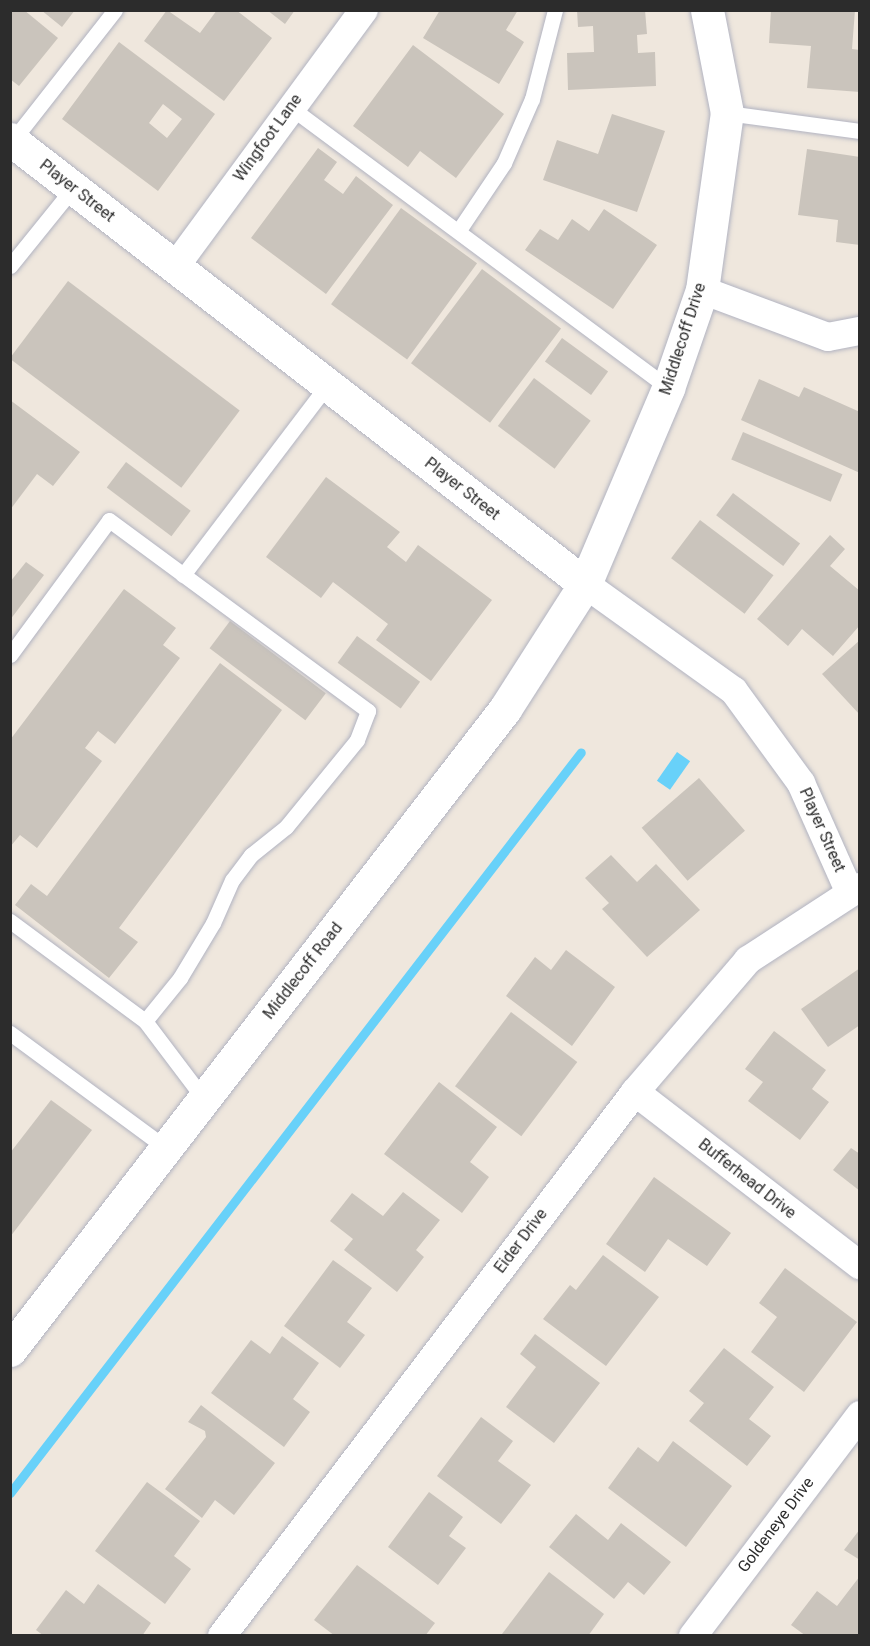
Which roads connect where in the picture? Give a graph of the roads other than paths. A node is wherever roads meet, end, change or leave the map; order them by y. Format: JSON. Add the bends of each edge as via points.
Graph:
{"nodes":[{"id":1,"x":115,"y":10,"type":"edge"},
{"id":2,"x":364,"y":10,"type":"edge"},
{"id":3,"x":555,"y":10,"type":"edge"},
{"id":4,"x":707,"y":10,"type":"edge"},
{"id":5,"x":291,"y":107,"type":"junction"},
{"id":6,"x":727,"y":113,"type":"junction"},
{"id":7,"x":860,"y":131,"type":"edge"},
{"id":8,"x":12,"y":140,"type":"edge"},
{"id":9,"x":73,"y":188,"type":"junction"},
{"id":10,"x":459,"y":230,"type":"junction"},
{"id":11,"x":10,"y":266,"type":"edge"},
{"id":12,"x":175,"y":267,"type":"junction"},
{"id":13,"x":702,"y":290,"type":"junction"},
{"id":14,"x":860,"y":331,"type":"edge"},
{"id":15,"x":327,"y":385,"type":"junction"},
{"id":16,"x":668,"y":388,"type":"junction"},
{"id":17,"x":183,"y":575,"type":"junction"},
{"id":18,"x":585,"y":584,"type":"junction"},
{"id":19,"x":10,"y":655,"type":"edge"},
{"id":20,"x":854,"y":889,"type":"edge"},
{"id":21,"x":10,"y":921,"type":"edge"},
{"id":22,"x":145,"y":1021,"type":"junction"},
{"id":23,"x":10,"y":1033,"type":"edge"},
{"id":24,"x":635,"y":1092,"type":"junction"},
{"id":25,"x":204,"y":1099,"type":"junction"},
{"id":26,"x":166,"y":1148,"type":"junction"},
{"id":27,"x":860,"y":1266,"type":"edge"},
{"id":28,"x":10,"y":1350,"type":"edge"},
{"id":29,"x":860,"y":1415,"type":"edge"},
{"id":30,"x":222,"y":1635,"type":"edge"},
{"id":31,"x":693,"y":1635,"type":"edge"}],
"edges":[{"from":1,"to":8,"type":"lane"},
{"from":2,"to":5,"type":"street","name":"Wingfoot Lane"},
{"from":3,"to":10,"type":"lane","via":[[532,99],[504,163]]},
{"from":4,"to":6,"type":"street","name":"Middlecoff Drive"},
{"from":5,"to":10,"type":"lane"},
{"from":5,"to":12,"type":"street","name":"Wingfoot Lane"},
{"from":6,"to":7,"type":"lane"},
{"from":6,"to":13,"type":"street","name":"Middlecoff Drive"},
{"from":8,"to":9,"type":"street","name":"Player Street"},
{"from":9,"to":11,"type":"lane"},
{"from":9,"to":12,"type":"street","name":"Player Street"},
{"from":10,"to":16,"type":"lane"},
{"from":12,"to":15,"type":"street","name":"Player Street"},
{"from":13,"to":14,"type":"street","via":[[828,337]]},
{"from":13,"to":16,"type":"street","name":"Middlecoff Drive"},
{"from":15,"to":17,"type":"lane"},
{"from":15,"to":18,"type":"street","name":"Player Street"},
{"from":16,"to":18,"type":"street","name":"Middlecoff Drive"},
{"from":17,"to":19,"type":"lane","via":[[109,520]]},
{"from":17,"to":22,"type":"lane","via":[[368,711],[357,740],[286,827],[251,855],[232,880],[213,923],[180,978]]},
{"from":18,"to":20,"type":"street","name":"Player Street","via":[[734,691],[801,783]]},
{"from":18,"to":25,"type":"street","name":"Middlecoff Road","via":[[505,709]]},
{"from":20,"to":24,"type":"street","name":"Eider Drive","via":[[748,960]]},
{"from":21,"to":22,"type":"lane"},
{"from":22,"to":25,"type":"lane"},
{"from":23,"to":26,"type":"lane"},
{"from":24,"to":27,"type":"street","name":"Bufferhead Drive"},
{"from":24,"to":30,"type":"street","name":"Eider Drive"},
{"from":25,"to":26,"type":"street","name":"Middlecoff Road"},
{"from":26,"to":28,"type":"street","name":"Middlecoff Road"},
{"from":29,"to":31,"type":"street","name":"Goldeneye Drive"}]}
